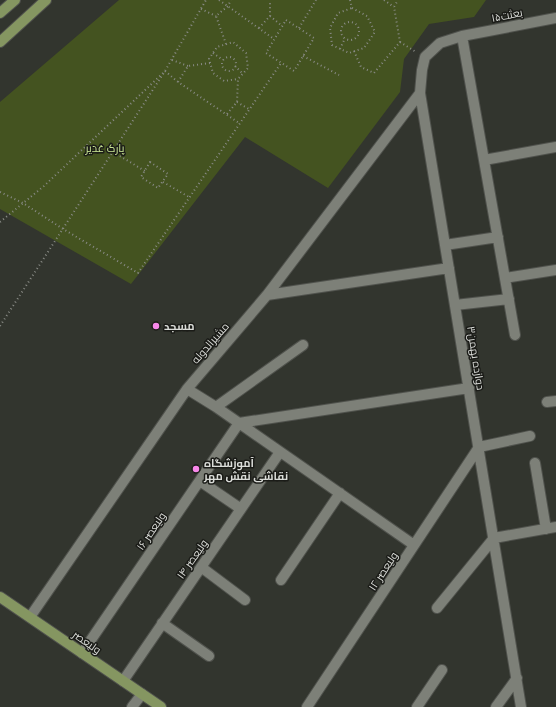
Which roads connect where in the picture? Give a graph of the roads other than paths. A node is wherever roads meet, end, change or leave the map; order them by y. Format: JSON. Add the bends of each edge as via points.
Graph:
{"nodes":[{"id":1,"x":15,"y":0,"type":"edge"},
{"id":2,"x":46,"y":0,"type":"edge"},
{"id":3,"x":0,"y":13,"type":"edge"},
{"id":4,"x":556,"y":18,"type":"edge"},
{"id":5,"x":462,"y":36,"type":"junction"},
{"id":6,"x":0,"y":42,"type":"edge"},
{"id":7,"x":420,"y":93,"type":"junction"},
{"id":8,"x":556,"y":147,"type":"edge"},
{"id":9,"x":484,"y":160,"type":"junction"},
{"id":10,"x":498,"y":238,"type":"junction"},
{"id":11,"x":446,"y":245,"type":"junction"},
{"id":12,"x":449,"y":268,"type":"junction"},
{"id":13,"x":556,"y":270,"type":"edge"},
{"id":14,"x":505,"y":278,"type":"junction"},
{"id":15,"x":267,"y":295,"type":"junction"},
{"id":16,"x":509,"y":300,"type":"junction"},
{"id":17,"x":455,"y":305,"type":"junction"},
{"id":18,"x":515,"y":335,"type":"dead end"},
{"id":19,"x":303,"y":345,"type":"dead end"},
{"id":20,"x":187,"y":388,"type":"junction"},
{"id":21,"x":469,"y":388,"type":"junction"},
{"id":22,"x":216,"y":407,"type":"junction"},
{"id":23,"x":239,"y":423,"type":"junction"},
{"id":24,"x":530,"y":436,"type":"dead end"},
{"id":25,"x":479,"y":447,"type":"junction"},
{"id":26,"x":280,"y":452,"type":"junction"},
{"id":27,"x":535,"y":463,"type":"dead end"},
{"id":28,"x":200,"y":481,"type":"junction"},
{"id":29,"x":340,"y":493,"type":"junction"},
{"id":30,"x":240,"y":509,"type":"junction"},
{"id":31,"x":551,"y":528,"type":"edge"},
{"id":32,"x":494,"y":538,"type":"junction"},
{"id":33,"x":414,"y":545,"type":"junction"},
{"id":34,"x":201,"y":567,"type":"junction"},
{"id":35,"x":281,"y":580,"type":"dead end"},
{"id":36,"x":0,"y":596,"type":"edge"},
{"id":37,"x":245,"y":600,"type":"dead end"},
{"id":38,"x":437,"y":608,"type":"dead end"},
{"id":39,"x":30,"y":617,"type":"junction"},
{"id":40,"x":162,"y":623,"type":"junction"},
{"id":41,"x":82,"y":653,"type":"junction"},
{"id":42,"x":209,"y":656,"type":"dead end"},
{"id":43,"x":442,"y":670,"type":"dead end"},
{"id":44,"x":517,"y":678,"type":"junction"},
{"id":45,"x":122,"y":681,"type":"junction"},
{"id":46,"x":142,"y":694,"type":"junction"},
{"id":47,"x":132,"y":707,"type":"edge"},
{"id":48,"x":161,"y":707,"type":"edge"},
{"id":49,"x":307,"y":707,"type":"edge"},
{"id":50,"x":417,"y":707,"type":"edge"},
{"id":51,"x":496,"y":707,"type":"edge"},
{"id":52,"x":522,"y":707,"type":"edge"}],
"edges":[{"from":1,"to":3,"type":"main road"},
{"from":2,"to":6,"type":"main road"},
{"from":4,"to":5,"type":"street","name":"بعثت۱۵"},
{"from":5,"to":7,"type":"street","name":"دوازده بهمن۳","via":[[440,43],[425,56]]},
{"from":5,"to":9,"type":"street"},
{"from":7,"to":11,"type":"street","name":"دوازده بهمن۳"},
{"from":7,"to":15,"type":"street","name":"مشیرالدوله"},
{"from":8,"to":9,"type":"street"},
{"from":9,"to":10,"type":"street"},
{"from":10,"to":11,"type":"street"},
{"from":10,"to":14,"type":"street"},
{"from":11,"to":12,"type":"street","name":"دوازده بهمن۳"},
{"from":12,"to":15,"type":"street"},
{"from":12,"to":17,"type":"street","name":"دوازده بهمن۳"},
{"from":13,"to":14,"type":"street"},
{"from":14,"to":16,"type":"street"},
{"from":15,"to":20,"type":"street","name":"مشیرالدوله"},
{"from":16,"to":17,"type":"street"},
{"from":16,"to":18,"type":"street"},
{"from":17,"to":21,"type":"street","name":"دوازده بهمن۳"},
{"from":19,"to":22,"type":"street"},
{"from":20,"to":22,"type":"street"},
{"from":20,"to":39,"type":"street","name":"مشیرالدوله"},
{"from":21,"to":23,"type":"street"},
{"from":21,"to":25,"type":"street","name":"دوازده بهمن۳"},
{"from":22,"to":23,"type":"street"},
{"from":23,"to":26,"type":"street"},
{"from":23,"to":28,"type":"street","name":"ولیعصر ۱۶"},
{"from":24,"to":25,"type":"street"},
{"from":25,"to":32,"type":"street","name":"دوازده بهمن۳"},
{"from":25,"to":33,"type":"street","name":"ولیعصر ۱۲"},
{"from":26,"to":29,"type":"street"},
{"from":26,"to":30,"type":"street","name":"ولیعصر ۱۴"},
{"from":27,"to":31,"type":"street"},
{"from":28,"to":30,"type":"street"},
{"from":28,"to":41,"type":"street","name":"ولیعصر ۱۶"},
{"from":29,"to":33,"type":"street"},
{"from":29,"to":35,"type":"street"},
{"from":30,"to":34,"type":"street","name":"ولیعصر ۱۴"},
{"from":31,"to":32,"type":"street"},
{"from":32,"to":38,"type":"street"},
{"from":32,"to":44,"type":"street","name":"دوازده بهمن۳"},
{"from":33,"to":49,"type":"street","name":"ولیعصر ۱۲"},
{"from":34,"to":37,"type":"street"},
{"from":34,"to":40,"type":"street","name":"ولیعصر ۱۴"},
{"from":36,"to":39,"type":"main road","name":"ولیعصر"},
{"from":39,"to":41,"type":"main road","name":"ولیعصر"},
{"from":40,"to":42,"type":"street"},
{"from":40,"to":45,"type":"street","name":"ولیعصر ۱۴"},
{"from":41,"to":45,"type":"main road","name":"ولیعصر"},
{"from":43,"to":50,"type":"street"},
{"from":44,"to":51,"type":"street"},
{"from":44,"to":52,"type":"street","name":"دوازده بهمن۳"},
{"from":45,"to":46,"type":"main road","name":"ولیعصر"},
{"from":46,"to":47,"type":"street"},
{"from":46,"to":48,"type":"main road","name":"ولیعصر"}]}
